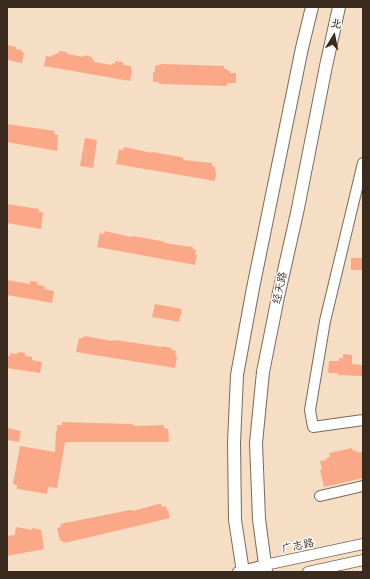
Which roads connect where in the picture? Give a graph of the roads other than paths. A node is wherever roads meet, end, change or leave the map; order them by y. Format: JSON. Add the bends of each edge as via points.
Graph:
{"nodes":[{"id":1,"x":312,"y":7,"type":"edge"},
{"id":2,"x":339,"y":7,"type":"edge"},
{"id":3,"x":363,"y":163,"type":"edge"},
{"id":4,"x":363,"y":420,"type":"edge"},
{"id":5,"x":363,"y":486,"type":"edge"},
{"id":6,"x":320,"y":496,"type":"dead end"},
{"id":7,"x":363,"y":544,"type":"edge"},
{"id":8,"x":363,"y":560,"type":"edge"},
{"id":9,"x":266,"y":568,"type":"edge"},
{"id":10,"x":241,"y":572,"type":"edge"},
{"id":11,"x":308,"y":572,"type":"edge"}],
"edges":[{"from":1,"to":10,"type":"main road","via":[[253,288],[238,375],[234,443],[235,520]]},
{"from":2,"to":9,"type":"main road","name":"经天路","via":[[263,372],[256,443],[259,519]]},
{"from":3,"to":4,"type":"street","via":[[325,321],[310,410],[313,427]]},
{"from":5,"to":6,"type":"street"},
{"from":7,"to":9,"type":"street","name":"广志路"},
{"from":8,"to":11,"type":"street"},
{"from":9,"to":10,"type":"street","name":"广志路"}]}
